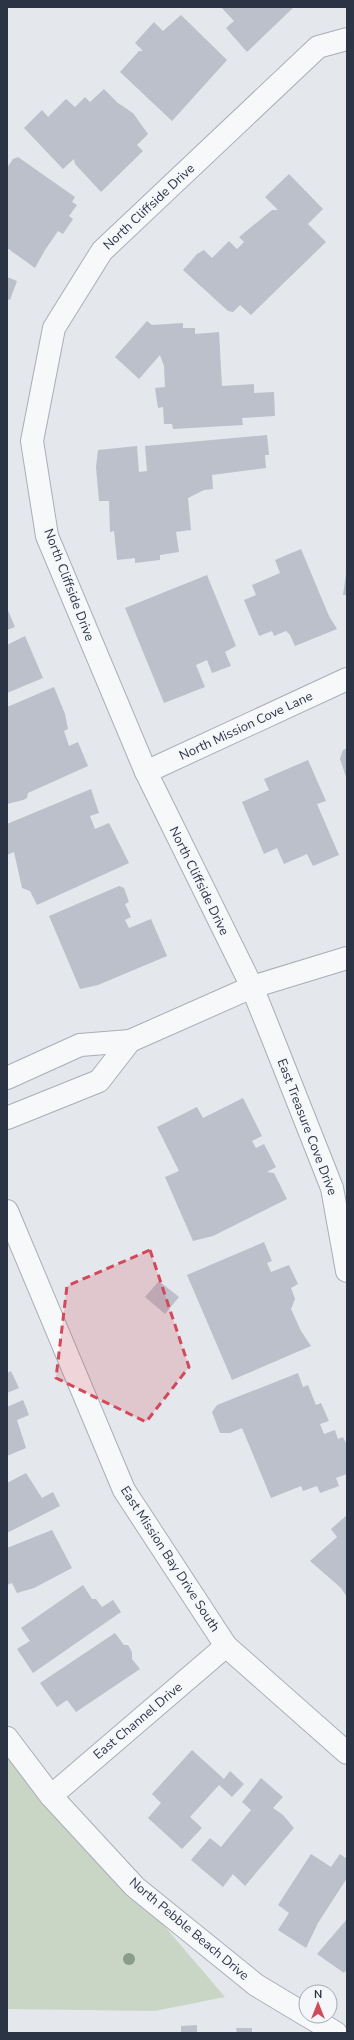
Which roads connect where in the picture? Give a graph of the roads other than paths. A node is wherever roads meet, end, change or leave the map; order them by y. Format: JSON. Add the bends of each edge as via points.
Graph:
{"nodes":[{"id":1,"x":347,"y":39,"type":"edge"},
{"id":2,"x":347,"y":679,"type":"edge"},
{"id":3,"x":146,"y":772,"type":"junction"},
{"id":4,"x":347,"y":958,"type":"edge"},
{"id":5,"x":252,"y":987,"type":"junction"},
{"id":6,"x":130,"y":1041,"type":"junction"},
{"id":7,"x":7,"y":1078,"type":"edge"},
{"id":8,"x":7,"y":1118,"type":"edge"},
{"id":9,"x":7,"y":1211,"type":"edge"},
{"id":10,"x":347,"y":1270,"type":"edge"},
{"id":11,"x":226,"y":1646,"type":"junction"},
{"id":12,"x":7,"y":1738,"type":"edge"},
{"id":13,"x":347,"y":1753,"type":"edge"},
{"id":14,"x":51,"y":1796,"type":"junction"},
{"id":15,"x":298,"y":2011,"type":"edge"},
{"id":16,"x":321,"y":2024,"type":"edge"},
{"id":17,"x":336,"y":2033,"type":"edge"}],
"edges":[{"from":1,"to":3,"type":"street","name":"North Cliffside Drive","via":[[318,48],[102,251],[54,328],[32,441],[47,536]]},
{"from":2,"to":3,"type":"street","name":"North Mission Cove Lane"},
{"from":3,"to":5,"type":"street","name":"North Cliffside Drive"},
{"from":4,"to":5,"type":"street"},
{"from":5,"to":6,"type":"street"},
{"from":5,"to":10,"type":"street","name":"East Treasure Cove Drive","via":[[332,1188]]},
{"from":6,"to":7,"type":"street","via":[[80,1045]]},
{"from":6,"to":8,"type":"street","via":[[99,1081]]},
{"from":9,"to":11,"type":"street","name":"East Mission Bay Drive South","via":[[124,1490]]},
{"from":11,"to":13,"type":"street","name":"East Mission Bay Drive South"},
{"from":11,"to":14,"type":"street","name":"East Channel Drive"},
{"from":12,"to":14,"type":"street","name":"North Pebble Beach Drive"},
{"from":14,"to":15,"type":"street","name":"North Pebble Beach Drive","via":[[135,1887],[256,1985]]},
{"from":16,"to":17,"type":"street","name":"North Pebble Beach Drive"}]}
